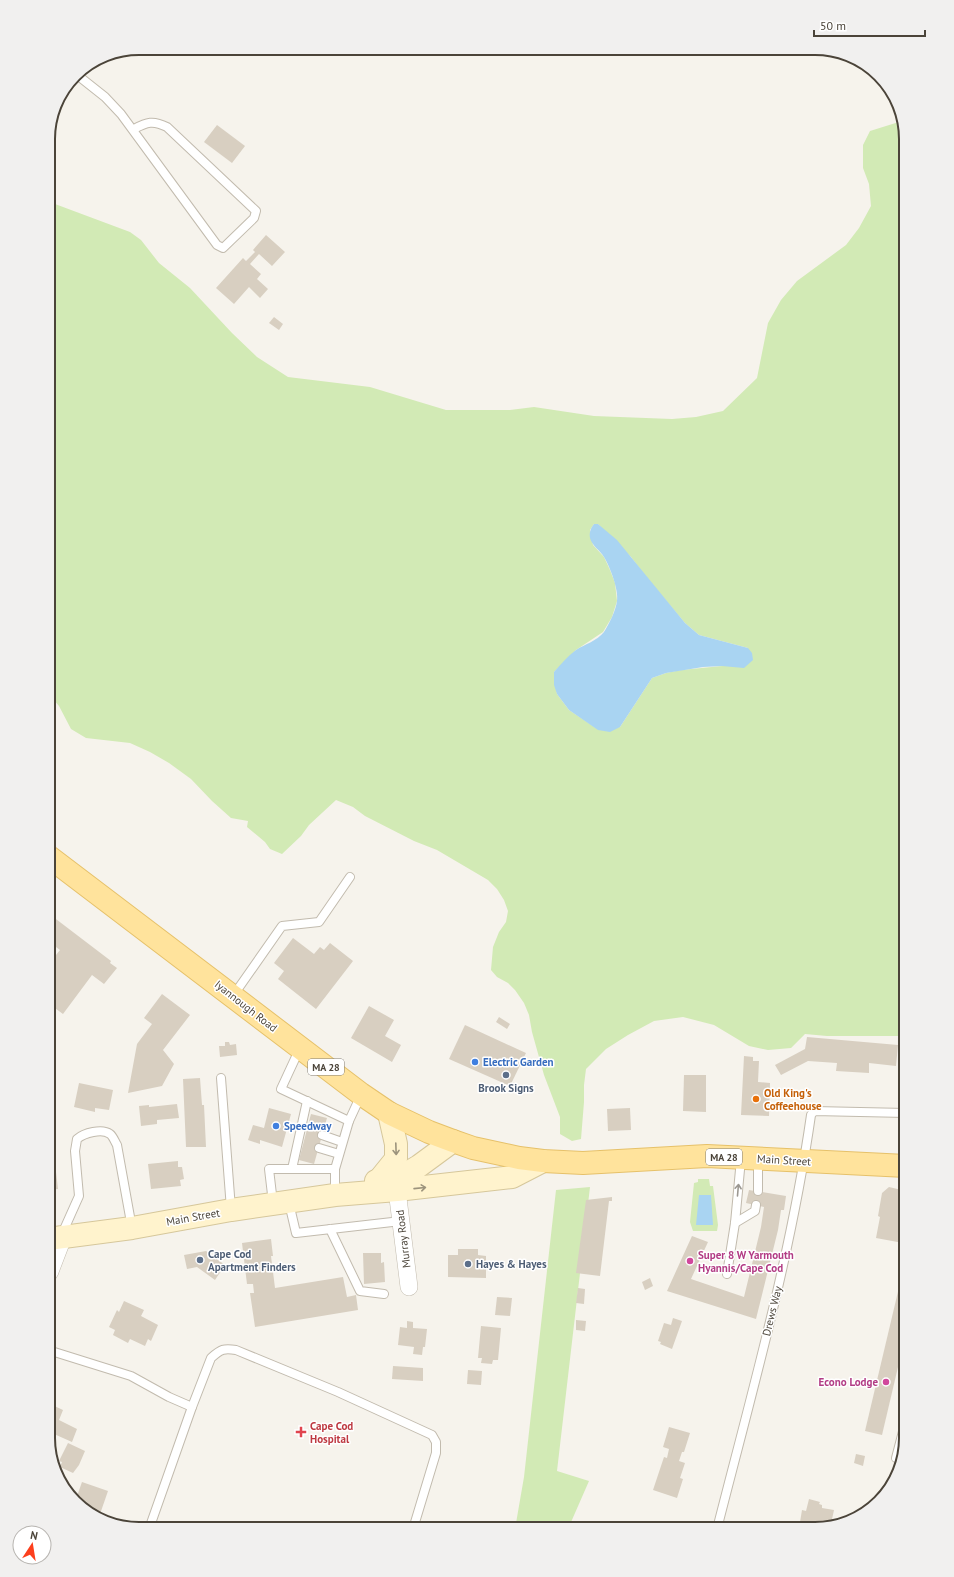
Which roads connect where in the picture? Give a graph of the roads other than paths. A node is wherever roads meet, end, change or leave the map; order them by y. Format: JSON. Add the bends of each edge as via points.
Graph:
{"nodes":[{"id":1,"x":82,"y":78,"type":"edge"},
{"id":2,"x":134,"y":129,"type":"junction"},
{"id":3,"x":55,"y":861,"type":"edge"},
{"id":4,"x":350,"y":877,"type":"dead end"},
{"id":5,"x":233,"y":996,"type":"junction"},
{"id":6,"x":300,"y":1047,"type":"junction"},
{"id":7,"x":221,"y":1078,"type":"dead end"},
{"id":8,"x":361,"y":1094,"type":"junction"},
{"id":9,"x":307,"y":1101,"type":"junction"},
{"id":10,"x":389,"y":1113,"type":"junction"},
{"id":11,"x":899,"y":1113,"type":"edge"},
{"id":12,"x":349,"y":1120,"type":"junction"},
{"id":13,"x":322,"y":1135,"type":"dead end"},
{"id":14,"x":342,"y":1142,"type":"junction"},
{"id":15,"x":453,"y":1142,"type":"junction"},
{"id":16,"x":319,"y":1148,"type":"dead end"},
{"id":17,"x":339,"y":1154,"type":"junction"},
{"id":18,"x":749,"y":1158,"type":"junction"},
{"id":19,"x":542,"y":1161,"type":"junction"},
{"id":20,"x":804,"y":1162,"type":"junction"},
{"id":21,"x":899,"y":1166,"type":"edge"},
{"id":22,"x":292,"y":1169,"type":"junction"},
{"id":23,"x":335,"y":1169,"type":"junction"},
{"id":24,"x":378,"y":1180,"type":"junction"},
{"id":25,"x":397,"y":1190,"type":"junction"},
{"id":26,"x":758,"y":1191,"type":"dead end"},
{"id":27,"x":337,"y":1195,"type":"junction"},
{"id":28,"x":281,"y":1203,"type":"junction"},
{"id":29,"x":756,"y":1205,"type":"dead end"},
{"id":30,"x":231,"y":1210,"type":"junction"},
{"id":31,"x":401,"y":1221,"type":"junction"},
{"id":32,"x":735,"y":1223,"type":"junction"},
{"id":33,"x":132,"y":1228,"type":"junction"},
{"id":34,"x":330,"y":1229,"type":"junction"},
{"id":35,"x":55,"y":1238,"type":"edge"},
{"id":36,"x":727,"y":1274,"type":"dead end"},
{"id":37,"x":409,"y":1287,"type":"dead end"},
{"id":38,"x":384,"y":1294,"type":"dead end"},
{"id":39,"x":55,"y":1352,"type":"edge"},
{"id":40,"x":192,"y":1407,"type":"junction"},
{"id":41,"x":897,"y":1455,"type":"edge"},
{"id":42,"x":896,"y":1458,"type":"dead end"},
{"id":43,"x":151,"y":1522,"type":"edge"},
{"id":44,"x":414,"y":1522,"type":"edge"},
{"id":45,"x":719,"y":1522,"type":"edge"}],
"edges":[{"from":1,"to":2,"type":"lane","via":[[105,97]]},
{"from":2,"to":2,"type":"lane","via":[[217,245],[223,248],[254,218],[256,211],[167,127],[157,122],[143,124]]},
{"from":3,"to":5,"type":"main road","name":"Iyannough Road","number":"MA 28"},
{"from":4,"to":5,"type":"lane","via":[[319,922],[282,926]]},
{"from":5,"to":6,"type":"main road","name":"Iyannough Road","number":"MA 28"},
{"from":6,"to":8,"type":"main road","name":"Iyannough Road","number":"MA 28"},
{"from":6,"to":9,"type":"lane","via":[[281,1089]]},
{"from":7,"to":30,"type":"lane"},
{"from":8,"to":10,"type":"main road","name":"Iyannough Road","number":"MA 28"},
{"from":8,"to":12,"type":"lane"},
{"from":9,"to":12,"type":"lane"},
{"from":9,"to":22,"type":"lane","via":[[304,1129]]},
{"from":10,"to":15,"type":"main road","name":"Iyannough Road","number":"MA 28"},
{"from":10,"to":24,"type":"main road","name":"Main Street","one_way":true,"via":[[396,1144],[396,1159]]},
{"from":11,"to":20,"type":"lane","name":"Drews Way","via":[[814,1111],[811,1115]]},
{"from":12,"to":14,"type":"lane"},
{"from":13,"to":14,"type":"lane"},
{"from":14,"to":17,"type":"lane"},
{"from":15,"to":19,"type":"main road","name":"Main Street","number":"MA 28","via":[[507,1156]]},
{"from":15,"to":24,"type":"main road","name":"Main Street","via":[[404,1175]]},
{"from":16,"to":17,"type":"lane"},
{"from":17,"to":23,"type":"lane"},
{"from":18,"to":19,"type":"main road","name":"Main Street","number":"MA 28","via":[[707,1156],[583,1163]]},
{"from":18,"to":20,"type":"main road","name":"Main Street","number":"MA 28"},
{"from":18,"to":26,"type":"lane"},
{"from":32,"to":18,"type":"lane","one_way":true},
{"from":25,"to":19,"type":"main road","name":"Main Street","one_way":true,"via":[[512,1177]]},
{"from":20,"to":21,"type":"main road","name":"Main Street","number":"MA 28"},
{"from":20,"to":45,"type":"lane","name":"Drews Way","via":[[778,1290]]},
{"from":22,"to":23,"type":"lane"},
{"from":22,"to":28,"type":"lane","via":[[269,1169]]},
{"from":23,"to":27,"type":"lane"},
{"from":24,"to":27,"type":"main road","name":"Main Street"},
{"from":25,"to":27,"type":"main road","name":"Main Street"},
{"from":25,"to":31,"type":"street","name":"Murray Road"},
{"from":27,"to":28,"type":"main road","name":"Main Street"},
{"from":28,"to":30,"type":"main road","name":"Main Street"},
{"from":28,"to":34,"type":"lane","via":[[296,1233]]},
{"from":29,"to":32,"type":"lane","via":[[755,1211]]},
{"from":30,"to":33,"type":"main road","name":"Main Street"},
{"from":31,"to":34,"type":"lane"},
{"from":31,"to":37,"type":"street","name":"Murray Road"},
{"from":32,"to":36,"type":"lane"},
{"from":33,"to":35,"type":"main road","name":"Main Street"},
{"from":33,"to":35,"type":"lane","via":[[118,1145],[111,1134],[103,1131],[82,1134],[77,1139],[75,1151],[79,1196]]},
{"from":34,"to":38,"type":"lane","via":[[360,1291]]},
{"from":39,"to":40,"type":"lane","via":[[131,1376]]},
{"from":40,"to":43,"type":"lane"},
{"from":40,"to":44,"type":"lane","via":[[211,1358],[226,1348],[338,1392],[432,1435],[436,1442],[436,1453]]},
{"from":41,"to":42,"type":"lane"}]}
